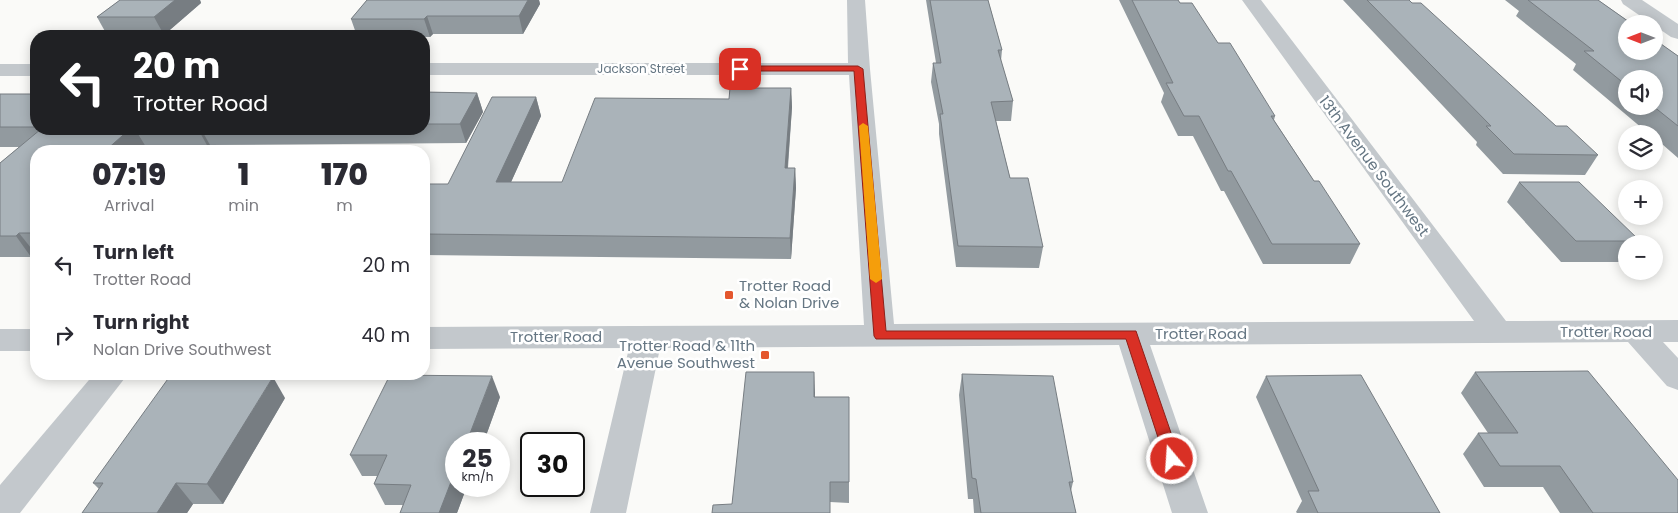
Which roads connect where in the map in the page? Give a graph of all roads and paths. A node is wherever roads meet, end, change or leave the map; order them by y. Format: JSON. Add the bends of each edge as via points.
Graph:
{"nodes":[{"id":1,"x":856,"y":0,"type":"edge"},
{"id":2,"x":1251,"y":0,"type":"edge"},
{"id":3,"x":1630,"y":0,"type":"edge"},
{"id":4,"x":1678,"y":33,"type":"edge"},
{"id":5,"x":430,"y":69,"type":"edge"},
{"id":6,"x":858,"y":69,"type":"junction"},
{"id":7,"x":0,"y":70,"type":"edge"},
{"id":8,"x":30,"y":70,"type":"edge"},
{"id":9,"x":1678,"y":331,"type":"edge"},
{"id":10,"x":1498,"y":332,"type":"junction"},
{"id":11,"x":1636,"y":332,"type":"junction"},
{"id":12,"x":1131,"y":334,"type":"junction"},
{"id":13,"x":880,"y":336,"type":"junction"},
{"id":14,"x":647,"y":337,"type":"junction"},
{"id":15,"x":430,"y":338,"type":"edge"},
{"id":16,"x":0,"y":340,"type":"edge"},
{"id":17,"x":30,"y":340,"type":"edge"},
{"id":18,"x":1678,"y":378,"type":"edge"},
{"id":19,"x":107,"y":380,"type":"edge"},
{"id":20,"x":0,"y":511,"type":"edge"},
{"id":21,"x":608,"y":513,"type":"edge"},
{"id":22,"x":1190,"y":513,"type":"edge"}],
"edges":[{"from":1,"to":6,"type":"street"},
{"from":2,"to":10,"type":"street","name":"13th Avenue Southwest"},
{"from":3,"to":4,"type":"street"},
{"from":5,"to":6,"type":"street","name":"Jackson Street"},
{"from":6,"to":13,"type":"street"},
{"from":7,"to":8,"type":"street"},
{"from":9,"to":11,"type":"street","name":"Trotter Road"},
{"from":10,"to":11,"type":"street","name":"Trotter Road"},
{"from":10,"to":12,"type":"street","name":"Trotter Road"},
{"from":11,"to":18,"type":"street"},
{"from":12,"to":13,"type":"street","name":"Trotter Road"},
{"from":12,"to":22,"type":"street"},
{"from":13,"to":14,"type":"street","name":"Trotter Road"},
{"from":14,"to":15,"type":"street","name":"Trotter Road"},
{"from":14,"to":21,"type":"street"},
{"from":16,"to":17,"type":"street"},
{"from":19,"to":20,"type":"street"}]}
